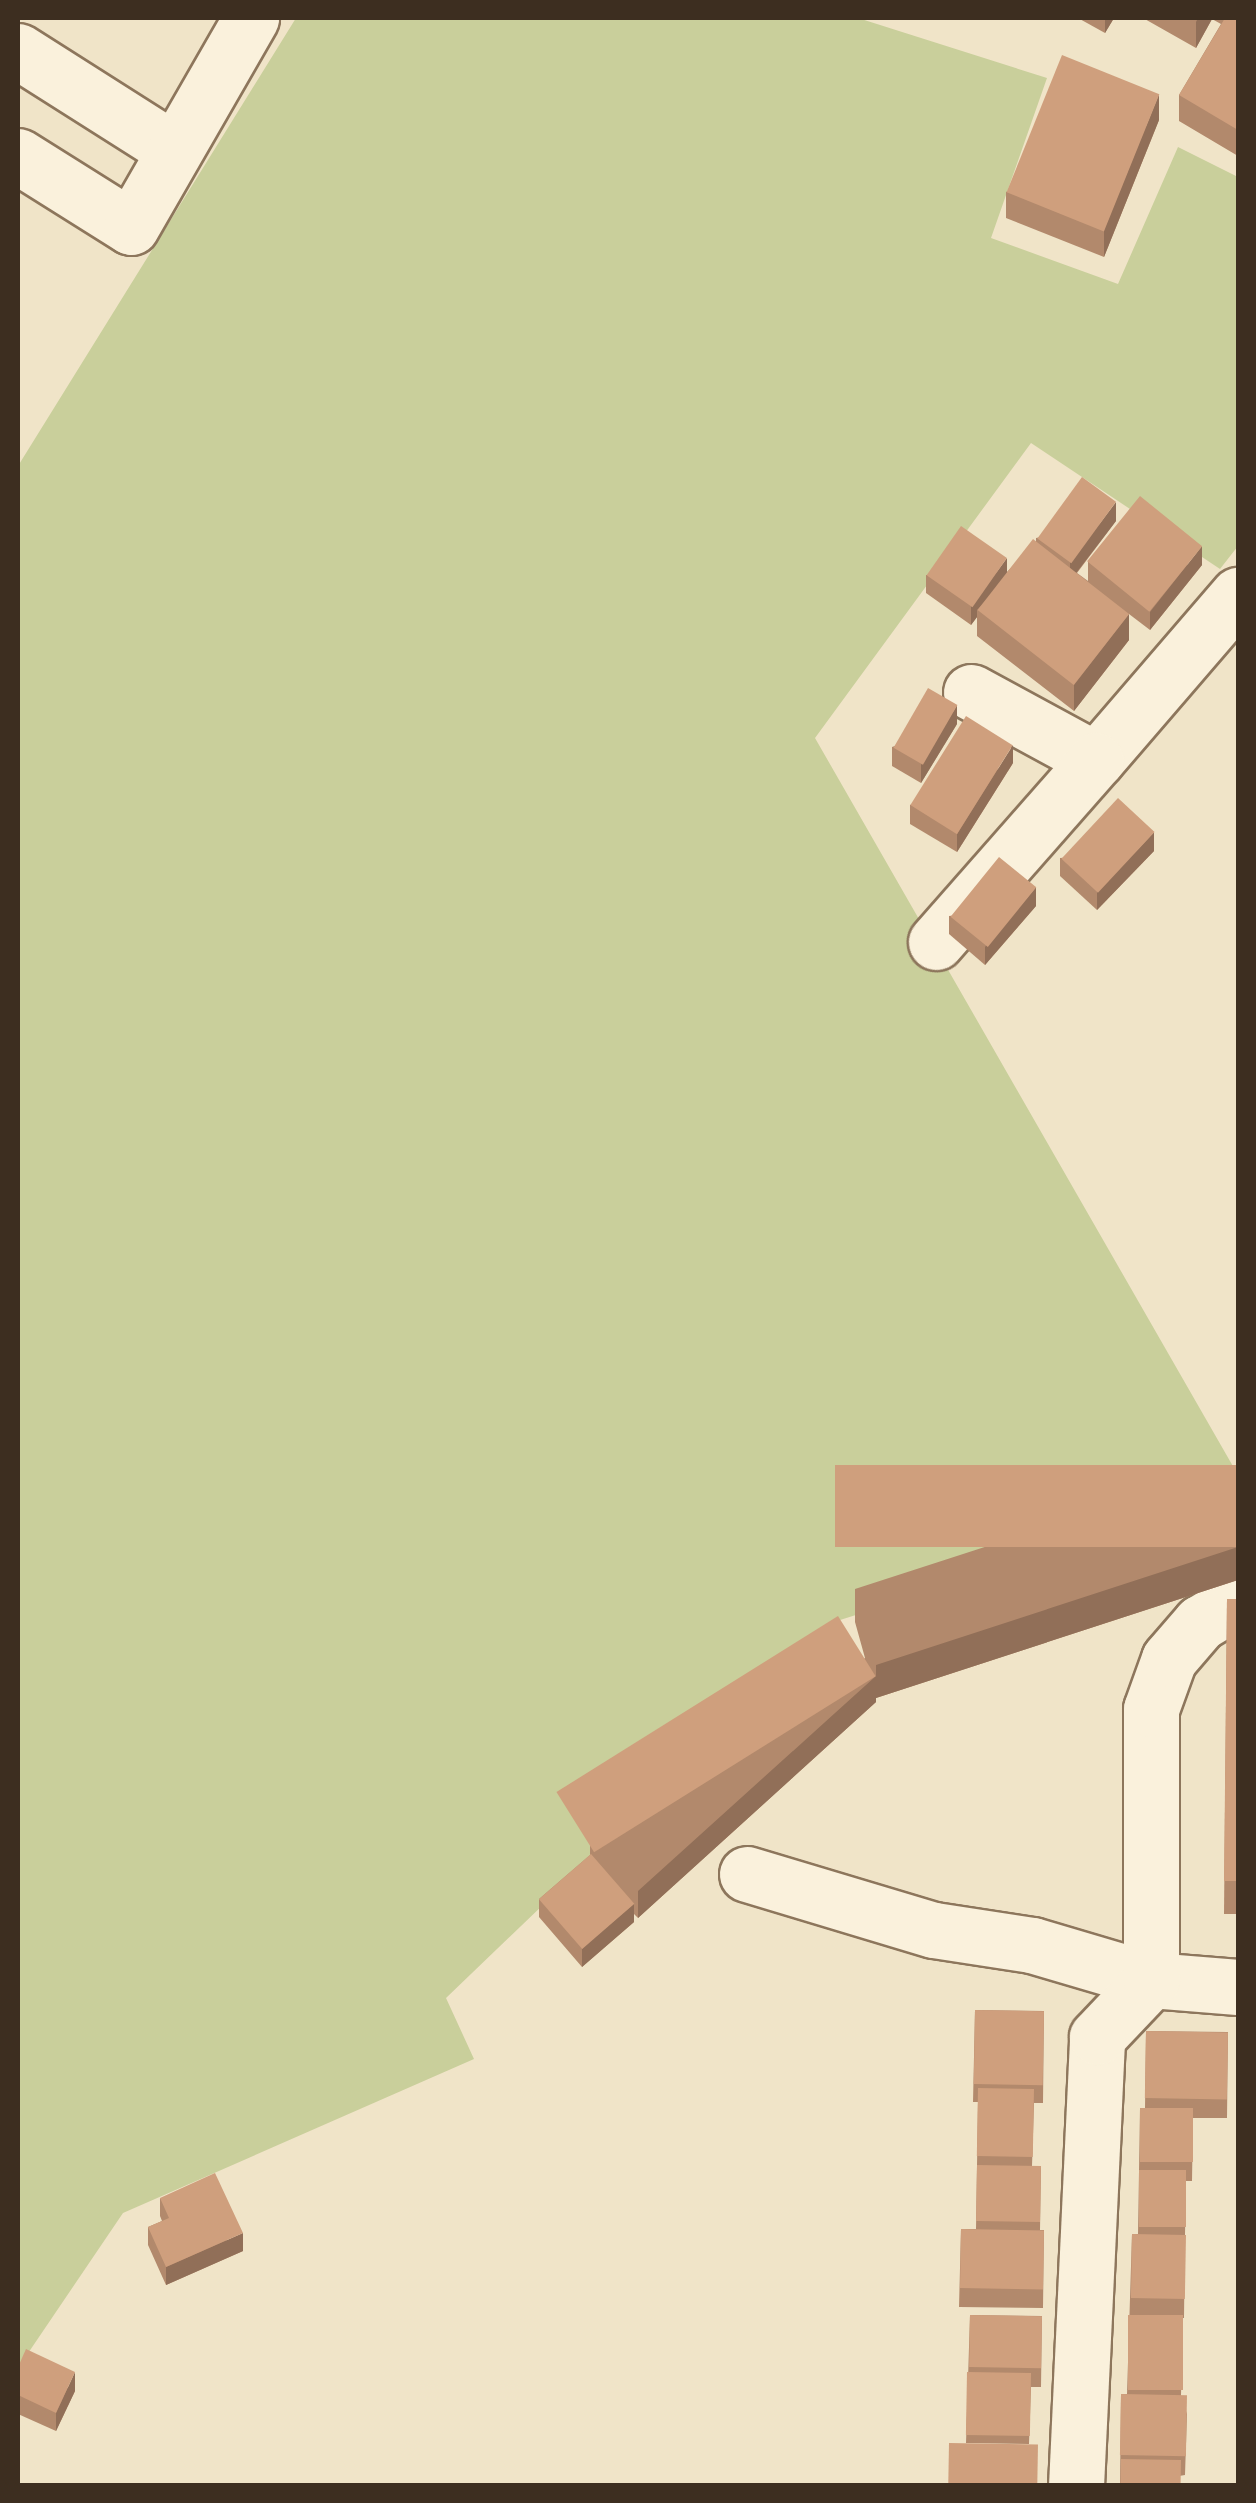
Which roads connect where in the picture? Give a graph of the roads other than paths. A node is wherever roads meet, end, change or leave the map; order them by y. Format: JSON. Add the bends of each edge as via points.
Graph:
{"nodes":[{"id":1,"x":251,"y":18,"type":"edge"},
{"id":2,"x":18,"y":51,"type":"edge"},
{"id":3,"x":174,"y":150,"type":"junction"},
{"id":4,"x":18,"y":156,"type":"edge"},
{"id":5,"x":1238,"y":594,"type":"edge"},
{"id":6,"x":970,"y":692,"type":"dead end"},
{"id":7,"x":1096,"y":760,"type":"junction"},
{"id":8,"x":936,"y":942,"type":"dead end"},
{"id":9,"x":1238,"y":1600,"type":"edge"},
{"id":10,"x":747,"y":1874,"type":"dead end"},
{"id":11,"x":1151,"y":1980,"type":"junction"},
{"id":12,"x":1238,"y":1987,"type":"edge"},
{"id":13,"x":1076,"y":2486,"type":"edge"}],
"edges":[{"from":1,"to":3,"type":"street"},
{"from":2,"to":3,"type":"street"},
{"from":3,"to":4,"type":"street","via":[[132,227]]},
{"from":5,"to":7,"type":"street"},
{"from":6,"to":7,"type":"street"},
{"from":7,"to":8,"type":"street"},
{"from":9,"to":11,"type":"street","via":[[1200,1623],[1169,1658],[1151,1710]]},
{"from":10,"to":11,"type":"street","via":[[934,1930],[1032,1945]]},
{"from":11,"to":12,"type":"street"},
{"from":11,"to":13,"type":"street","via":[[1097,2037]]}]}
